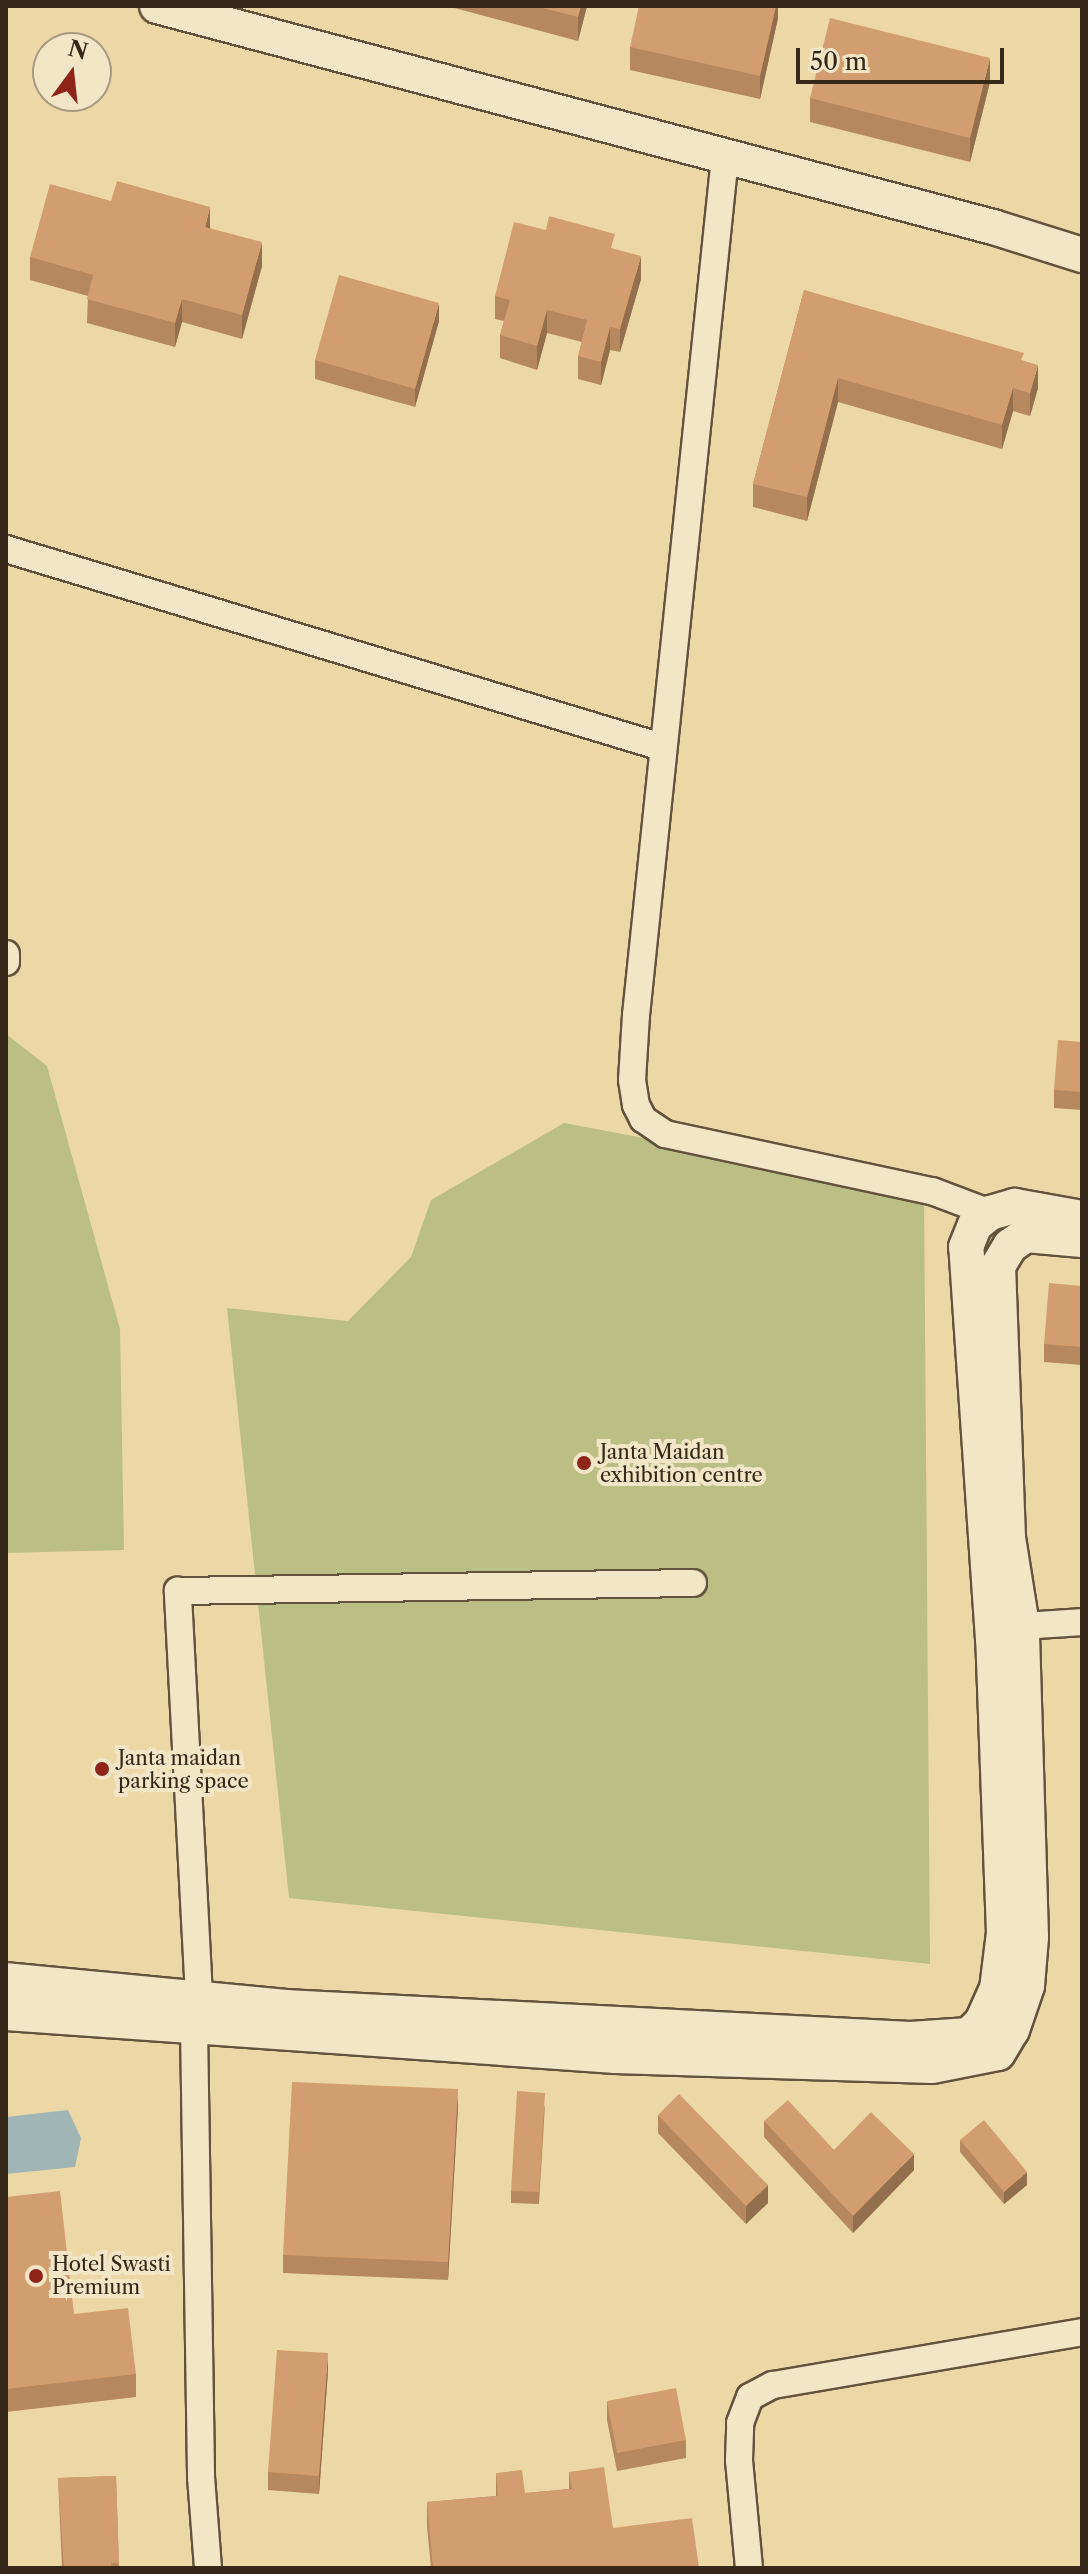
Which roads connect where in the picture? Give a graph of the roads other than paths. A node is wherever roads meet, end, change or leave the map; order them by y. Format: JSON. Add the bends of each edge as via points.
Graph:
{"nodes":[{"id":1,"x":157,"y":6,"type":"edge"},
{"id":2,"x":725,"y":157,"type":"junction"},
{"id":3,"x":1082,"y":255,"type":"edge"},
{"id":4,"x":6,"y":549,"type":"edge"},
{"id":5,"x":662,"y":747,"type":"junction"},
{"id":6,"x":6,"y":954,"type":"edge"},
{"id":7,"x":6,"y":962,"type":"edge"},
{"id":8,"x":990,"y":1213,"type":"junction"},
{"id":9,"x":1082,"y":1218,"type":"edge"},
{"id":10,"x":1082,"y":1240,"type":"edge"},
{"id":11,"x":693,"y":1583,"type":"dead end"},
{"id":12,"x":1082,"y":1622,"type":"edge"},
{"id":13,"x":1022,"y":1626,"type":"junction"},
{"id":14,"x":6,"y":1980,"type":"edge"},
{"id":15,"x":196,"y":2012,"type":"junction"},
{"id":16,"x":6,"y":2013,"type":"edge"},
{"id":17,"x":1082,"y":2332,"type":"edge"},
{"id":18,"x":208,"y":2568,"type":"edge"},
{"id":19,"x":749,"y":2568,"type":"edge"}],
"edges":[{"from":1,"to":2,"type":"street"},
{"from":2,"to":3,"type":"street"},
{"from":2,"to":5,"type":"street"},
{"from":4,"to":5,"type":"street"},
{"from":5,"to":8,"type":"street","via":[[632,1080],[643,1119],[665,1134],[932,1191]]},
{"from":6,"to":7,"type":"street"},
{"from":8,"to":9,"type":"street","via":[[1015,1206]]},
{"from":8,"to":15,"type":"street","via":[[975,1225],[966,1247],[965,1275],[993,1639],[1004,1933],[997,1989],[982,2022],[969,2035],[863,2037],[285,2007]]},
{"from":10,"to":13,"type":"street","via":[[1026,1235],[1010,1246],[998,1266],[1008,1538]]},
{"from":11,"to":15,"type":"street","via":[[178,1591]]},
{"from":12,"to":13,"type":"street"},
{"from":13,"to":15,"type":"street","via":[[1031,1937],[1027,1986],[998,2053],[959,2063],[900,2065],[615,2056]]},
{"from":14,"to":15,"type":"street"},
{"from":15,"to":16,"type":"street"},
{"from":15,"to":18,"type":"street","via":[[201,2477]]},
{"from":17,"to":19,"type":"street","via":[[773,2385],[750,2397],[740,2423],[739,2460]]}]}
